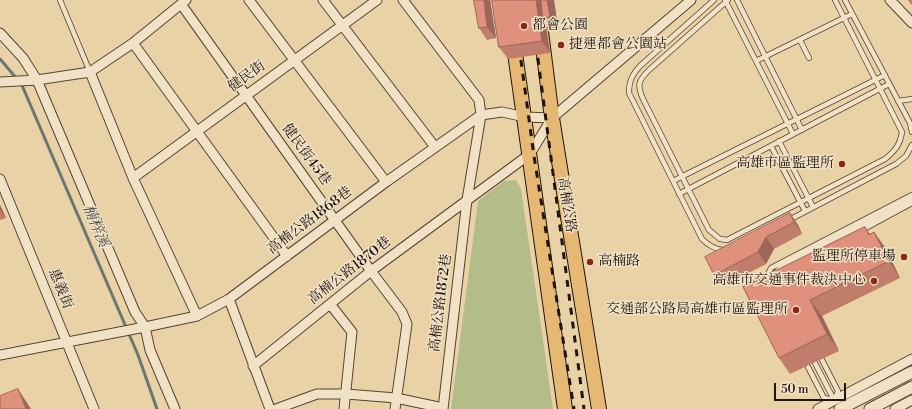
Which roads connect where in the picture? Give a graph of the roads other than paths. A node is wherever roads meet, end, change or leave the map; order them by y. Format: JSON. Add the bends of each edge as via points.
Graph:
{"nodes":[{"id":1,"x":60,"y":0,"type":"edge"},
{"id":2,"x":249,"y":0,"type":"edge"},
{"id":3,"x":324,"y":0,"type":"edge"},
{"id":4,"x":377,"y":0,"type":"edge"},
{"id":5,"x":403,"y":0,"type":"edge"},
{"id":6,"x":537,"y":0,"type":"edge"},
{"id":7,"x":691,"y":0,"type":"edge"},
{"id":8,"x":714,"y":0,"type":"edge"},
{"id":9,"x":737,"y":0,"type":"edge"},
{"id":10,"x":835,"y":0,"type":"edge"},
{"id":11,"x":845,"y":0,"type":"edge"},
{"id":12,"x":726,"y":1,"type":"edge"},
{"id":13,"x":893,"y":1,"type":"edge"},
{"id":14,"x":184,"y":2,"type":"edge"},
{"id":15,"x":852,"y":14,"type":"junction"},
{"id":16,"x":844,"y":18,"type":"junction"},
{"id":17,"x":912,"y":23,"type":"edge"},
{"id":18,"x":342,"y":25,"type":"junction"},
{"id":19,"x":512,"y":29,"type":"edge"},
{"id":20,"x":0,"y":33,"type":"edge"},
{"id":21,"x":800,"y":40,"type":"junction"},
{"id":22,"x":132,"y":43,"type":"junction"},
{"id":23,"x":765,"y":56,"type":"junction"},
{"id":24,"x":809,"y":58,"type":"dead end"},
{"id":25,"x":294,"y":60,"type":"junction"},
{"id":26,"x":756,"y":61,"type":"junction"},
{"id":27,"x":90,"y":72,"type":"junction"},
{"id":28,"x":884,"y":75,"type":"junction"},
{"id":29,"x":37,"y":80,"type":"junction"},
{"id":30,"x":876,"y":80,"type":"junction"},
{"id":31,"x":0,"y":82,"type":"edge"},
{"id":32,"x":889,"y":84,"type":"junction"},
{"id":33,"x":880,"y":89,"type":"junction"},
{"id":34,"x":246,"y":96,"type":"junction"},
{"id":35,"x":912,"y":99,"type":"edge"},
{"id":36,"x":898,"y":101,"type":"junction"},
{"id":37,"x":481,"y":115,"type":"junction"},
{"id":38,"x":524,"y":117,"type":"junction"},
{"id":39,"x":552,"y":118,"type":"junction"},
{"id":40,"x":796,"y":119,"type":"junction"},
{"id":41,"x":788,"y":123,"type":"junction"},
{"id":42,"x":802,"y":130,"type":"junction"},
{"id":43,"x":197,"y":131,"type":"junction"},
{"id":44,"x":912,"y":132,"type":"edge"},
{"id":45,"x":793,"y":134,"type":"junction"},
{"id":46,"x":779,"y":142,"type":"junction"},
{"id":47,"x":912,"y":145,"type":"edge"},
{"id":48,"x":771,"y":146,"type":"junction"},
{"id":49,"x":435,"y":147,"type":"junction"},
{"id":50,"x":530,"y":154,"type":"junction"},
{"id":51,"x":682,"y":176,"type":"junction"},
{"id":52,"x":133,"y":178,"type":"junction"},
{"id":53,"x":0,"y":179,"type":"edge"},
{"id":54,"x":673,"y":181,"type":"junction"},
{"id":55,"x":386,"y":182,"type":"junction"},
{"id":56,"x":688,"y":189,"type":"junction"},
{"id":57,"x":679,"y":194,"type":"junction"},
{"id":58,"x":912,"y":195,"type":"edge"},
{"id":59,"x":808,"y":198,"type":"junction"},
{"id":60,"x":912,"y":199,"type":"edge"},
{"id":61,"x":467,"y":200,"type":"junction"},
{"id":62,"x":800,"y":202,"type":"junction"},
{"id":63,"x":912,"y":203,"type":"edge"},
{"id":64,"x":813,"y":207,"type":"junction"},
{"id":65,"x":805,"y":212,"type":"junction"},
{"id":66,"x":336,"y":220,"type":"junction"},
{"id":67,"x":784,"y":222,"type":"edge"},
{"id":68,"x":727,"y":251,"type":"edge"},
{"id":69,"x":287,"y":256,"type":"junction"},
{"id":70,"x":371,"y":270,"type":"junction"},
{"id":71,"x":782,"y":274,"type":"edge"},
{"id":72,"x":773,"y":277,"type":"edge"},
{"id":73,"x":766,"y":287,"type":"edge"},
{"id":74,"x":229,"y":299,"type":"junction"},
{"id":75,"x":330,"y":304,"type":"junction"},
{"id":76,"x":197,"y":316,"type":"junction"},
{"id":77,"x":145,"y":327,"type":"junction"},
{"id":78,"x":67,"y":342,"type":"junction"},
{"id":79,"x":0,"y":355,"type":"edge"},
{"id":80,"x":912,"y":359,"type":"edge"},
{"id":81,"x":822,"y":360,"type":"dead end"},
{"id":82,"x":815,"y":363,"type":"dead end"},
{"id":83,"x":253,"y":366,"type":"junction"},
{"id":84,"x":808,"y":367,"type":"dead end"},
{"id":85,"x":912,"y":372,"type":"edge"},
{"id":86,"x":912,"y":387,"type":"edge"},
{"id":87,"x":346,"y":394,"type":"junction"},
{"id":88,"x":396,"y":398,"type":"junction"},
{"id":89,"x":912,"y":400,"type":"edge"},
{"id":90,"x":838,"y":406,"type":"edge"},
{"id":91,"x":94,"y":409,"type":"edge"},
{"id":92,"x":175,"y":409,"type":"edge"},
{"id":93,"x":270,"y":409,"type":"edge"},
{"id":94,"x":276,"y":409,"type":"edge"},
{"id":95,"x":344,"y":409,"type":"edge"},
{"id":96,"x":395,"y":409,"type":"edge"},
{"id":97,"x":443,"y":409,"type":"edge"},
{"id":98,"x":565,"y":409,"type":"edge"},
{"id":99,"x":599,"y":409,"type":"edge"},
{"id":100,"x":818,"y":409,"type":"edge"},
{"id":101,"x":870,"y":409,"type":"edge"},
{"id":102,"x":895,"y":409,"type":"edge"}],
"edges":[{"from":1,"to":27,"type":"lane"},
{"from":2,"to":25,"type":"street"},
{"from":3,"to":18,"type":"street"},
{"from":4,"to":18,"type":"street","name":"健民街"},
{"from":5,"to":37,"type":"street","name":"高楠公路1872巷","via":[[479,100]]},
{"from":6,"to":39,"type":"main road","name":"高楠公路"},
{"from":7,"to":39,"type":"street"},
{"from":8,"to":54,"type":"lane","via":[[640,66],[632,74],[629,82],[629,93]]},
{"from":9,"to":23,"type":"lane"},
{"from":10,"to":16,"type":"lane"},
{"from":11,"to":15,"type":"lane"},
{"from":12,"to":26,"type":"lane"},
{"from":12,"to":51,"type":"lane","via":[[649,70],[639,84],[643,99]]},
{"from":13,"to":17,"type":"street"},
{"from":14,"to":22,"type":"street"},
{"from":14,"to":34,"type":"street","name":"健民街45巷"},
{"from":15,"to":16,"type":"lane"},
{"from":15,"to":28,"type":"lane"},
{"from":16,"to":21,"type":"lane"},
{"from":16,"to":30,"type":"lane"},
{"from":18,"to":25,"type":"street","name":"健民街"},
{"from":18,"to":49,"type":"street"},
{"from":19,"to":38,"type":"main road","name":"高楠公路"},
{"from":20,"to":29,"type":"street","via":[[23,58]]},
{"from":21,"to":23,"type":"lane"},
{"from":21,"to":24,"type":"lane"},
{"from":22,"to":27,"type":"street"},
{"from":22,"to":43,"type":"street"},
{"from":23,"to":26,"type":"lane"},
{"from":23,"to":40,"type":"lane"},
{"from":25,"to":34,"type":"street","name":"健民街"},
{"from":25,"to":55,"type":"street"},
{"from":26,"to":41,"type":"lane"},
{"from":27,"to":29,"type":"street"},
{"from":27,"to":52,"type":"street"},
{"from":28,"to":30,"type":"lane"},
{"from":28,"to":32,"type":"lane"},
{"from":29,"to":31,"type":"street"},
{"from":29,"to":77,"type":"street","via":[[135,312]]},
{"from":30,"to":33,"type":"lane"},
{"from":30,"to":40,"type":"lane"},
{"from":32,"to":33,"type":"lane"},
{"from":32,"to":36,"type":"lane"},
{"from":33,"to":42,"type":"lane"},
{"from":33,"to":59,"type":"lane","via":[[902,132],[898,147],[886,158]]},
{"from":34,"to":43,"type":"street","name":"健民街"},
{"from":34,"to":66,"type":"street","name":"健民街45巷"},
{"from":35,"to":36,"type":"lane"},
{"from":36,"to":44,"type":"lane"},
{"from":37,"to":38,"type":"street","via":[[502,112]]},
{"from":37,"to":49,"type":"street","name":"高楠公路1868巷"},
{"from":37,"to":61,"type":"street","name":"高楠公路1872巷"},
{"from":38,"to":39,"type":"street"},
{"from":38,"to":50,"type":"main road","name":"高楠公路"},
{"from":39,"to":50,"type":"street"},
{"from":39,"to":99,"type":"main road","name":"高楠公路"},
{"from":40,"to":41,"type":"lane"},
{"from":40,"to":42,"type":"lane"},
{"from":41,"to":45,"type":"lane"},
{"from":41,"to":51,"type":"lane"},
{"from":42,"to":45,"type":"lane"},
{"from":43,"to":52,"type":"street","name":"健民街"},
{"from":43,"to":69,"type":"street"},
{"from":45,"to":46,"type":"lane"},
{"from":46,"to":48,"type":"lane"},
{"from":46,"to":59,"type":"lane"},
{"from":47,"to":64,"type":"lane","via":[[906,156],[896,164]]},
{"from":48,"to":56,"type":"lane"},
{"from":48,"to":62,"type":"lane"},
{"from":49,"to":55,"type":"street","name":"高楠公路1868巷"},
{"from":50,"to":61,"type":"street","name":"高楠公路1870巷"},
{"from":50,"to":98,"type":"main road","name":"高楠公路"},
{"from":51,"to":54,"type":"lane"},
{"from":51,"to":56,"type":"lane"},
{"from":52,"to":76,"type":"street"},
{"from":53,"to":78,"type":"street","name":"惠義街"},
{"from":54,"to":57,"type":"lane"},
{"from":55,"to":66,"type":"street","name":"高楠公路1868巷"},
{"from":56,"to":57,"type":"lane"},
{"from":56,"to":62,"type":"lane","via":[[709,230],[720,239],[727,240]]},
{"from":57,"to":68,"type":"lane","via":[[706,244]]},
{"from":58,"to":73,"type":"lane","via":[[771,268],[766,278]]},
{"from":59,"to":62,"type":"lane"},
{"from":59,"to":64,"type":"lane"},
{"from":60,"to":72,"type":"lane","via":[[779,269]]},
{"from":61,"to":70,"type":"street","name":"高楠公路1870巷"},
{"from":61,"to":97,"type":"street","name":"高楠公路1872巷"},
{"from":62,"to":65,"type":"lane"},
{"from":63,"to":71,"type":"lane"},
{"from":64,"to":65,"type":"lane"},
{"from":65,"to":67,"type":"lane"},
{"from":66,"to":69,"type":"street","name":"高楠公路1868巷"},
{"from":66,"to":70,"type":"street","name":"健民街45巷"},
{"from":69,"to":74,"type":"street","name":"高楠公路1868巷"},
{"from":70,"to":75,"type":"street","name":"高楠公路1870巷"},
{"from":70,"to":88,"type":"street","name":"健民街45巷","via":[[402,312],[407,324]]},
{"from":74,"to":76,"type":"street","name":"高楠公路1868巷"},
{"from":74,"to":83,"type":"street"},
{"from":75,"to":83,"type":"street","name":"高楠公路1870巷"},
{"from":75,"to":87,"type":"street","via":[[352,332]]},
{"from":76,"to":77,"type":"street","name":"高楠公路1868巷"},
{"from":77,"to":78,"type":"street","name":"高楠公路1868巷"},
{"from":77,"to":92,"type":"street","via":[[150,350]]},
{"from":78,"to":79,"type":"street","name":"高楠公路1868巷"},
{"from":78,"to":91,"type":"street","name":"惠義街"},
{"from":80,"to":90,"type":"street"},
{"from":81,"to":90,"type":"lane","via":[[838,391]]},
{"from":82,"to":90,"type":"lane"},
{"from":83,"to":93,"type":"street"},
{"from":84,"to":90,"type":"lane","via":[[824,398]]},
{"from":85,"to":90,"type":"street"},
{"from":86,"to":101,"type":"street"},
{"from":87,"to":88,"type":"street"},
{"from":87,"to":94,"type":"street","via":[[317,394]]},
{"from":87,"to":95,"type":"street"},
{"from":88,"to":96,"type":"street","name":"健民街45巷"},
{"from":88,"to":97,"type":"street"},
{"from":89,"to":102,"type":"street"},
{"from":90,"to":100,"type":"street"}]}
